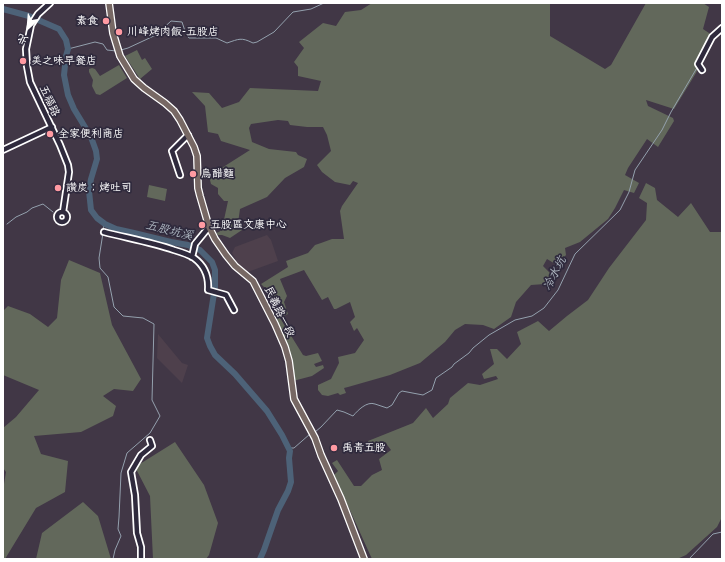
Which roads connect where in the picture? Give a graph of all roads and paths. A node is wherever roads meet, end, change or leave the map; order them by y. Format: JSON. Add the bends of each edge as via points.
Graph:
{"nodes":[{"id":1,"x":50,"y":3,"type":"edge"},
{"id":2,"x":109,"y":3,"type":"edge"},
{"id":3,"x":722,"y":28,"type":"edge"},
{"id":4,"x":717,"y":32,"type":"junction"},
{"id":5,"x":722,"y":34,"type":"edge"},
{"id":6,"x":700,"y":67,"type":"dead end"},
{"id":7,"x":52,"y":128,"type":"junction"},
{"id":8,"x":188,"y":135,"type":"junction"},
{"id":9,"x":3,"y":150,"type":"edge"},
{"id":10,"x":180,"y":175,"type":"dead end"},
{"id":11,"x":63,"y":212,"type":"dead end"},
{"id":12,"x":209,"y":227,"type":"junction"},
{"id":13,"x":104,"y":232,"type":"dead end"},
{"id":14,"x":192,"y":256,"type":"junction"},
{"id":15,"x":234,"y":310,"type":"dead end"},
{"id":16,"x":150,"y":440,"type":"dead end"},
{"id":17,"x":141,"y":559,"type":"edge"},
{"id":18,"x":364,"y":559,"type":"edge"}],
"edges":[{"from":1,"to":7,"type":"street","name":"五福路","via":[[32,22],[26,49],[30,82]]},
{"from":2,"to":8,"type":"main road","name":"民義路一段","via":[[113,33],[120,56],[134,78],[174,111]]},
{"from":3,"to":4,"type":"street"},
{"from":4,"to":5,"type":"street"},
{"from":4,"to":6,"type":"street","via":[[708,43]]},
{"from":7,"to":9,"type":"street"},
{"from":7,"to":11,"type":"street","name":"五福路","via":[[69,168]]},
{"from":8,"to":10,"type":"street","via":[[172,151]]},
{"from":8,"to":12,"type":"main road","name":"民義路一段","via":[[197,156],[198,188]]},
{"from":12,"to":14,"type":"street","via":[[195,244]]},
{"from":12,"to":18,"type":"main road","name":"民義路一段","via":[[226,255],[253,281],[275,324],[289,361],[294,399],[313,433]]},
{"from":13,"to":14,"type":"street"},
{"from":14,"to":15,"type":"street","via":[[208,276],[208,290],[226,295]]},
{"from":16,"to":17,"type":"street","via":[[152,446],[141,455],[131,472]]}]}
